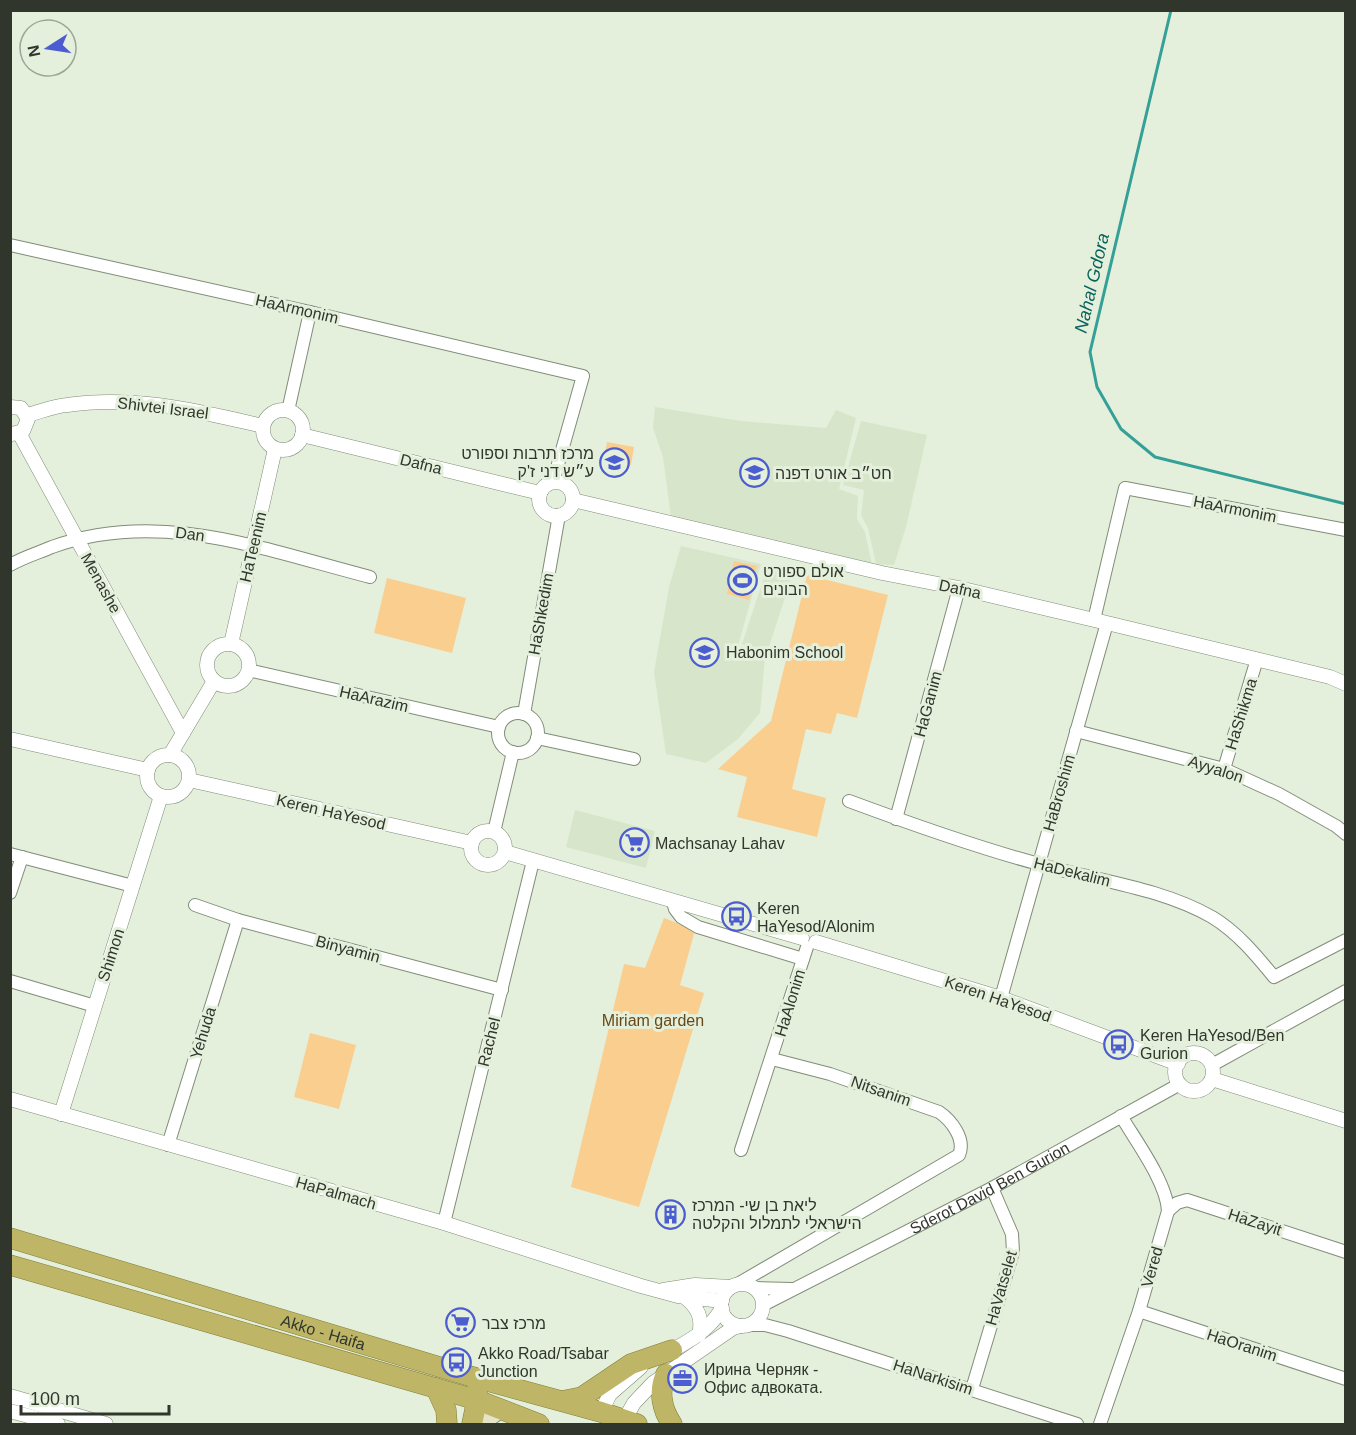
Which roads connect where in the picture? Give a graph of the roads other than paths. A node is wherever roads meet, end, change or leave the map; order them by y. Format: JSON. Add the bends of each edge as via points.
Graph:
{"nodes":[{"id":1,"x":10,"y":245,"type":"edge"},
{"id":2,"x":310,"y":312,"type":"junction"},
{"id":3,"x":10,"y":407,"type":"edge"},
{"id":4,"x":288,"y":411,"type":"junction"},
{"id":5,"x":27,"y":415,"type":"junction"},
{"id":6,"x":263,"y":426,"type":"junction"},
{"id":7,"x":15,"y":433,"type":"edge"},
{"id":8,"x":302,"y":435,"type":"junction"},
{"id":9,"x":275,"y":449,"type":"junction"},
{"id":10,"x":553,"y":482,"type":"junction"},
{"id":11,"x":1125,"y":488,"type":"joint"},
{"id":12,"x":540,"y":493,"type":"junction"},
{"id":13,"x":573,"y":500,"type":"junction"},
{"id":14,"x":559,"y":515,"type":"junction"},
{"id":15,"x":1346,"y":530,"type":"edge"},
{"id":16,"x":76,"y":538,"type":"junction"},
{"id":17,"x":253,"y":547,"type":"junction"},
{"id":18,"x":10,"y":565,"type":"edge"},
{"id":19,"x":370,"y":577,"type":"dead end"},
{"id":20,"x":959,"y":588,"type":"junction"},
{"id":21,"x":1100,"y":621,"type":"junction"},
{"id":22,"x":231,"y":644,"type":"junction"},
{"id":23,"x":1257,"y":659,"type":"junction"},
{"id":24,"x":248,"y":670,"type":"junction"},
{"id":25,"x":214,"y":681,"type":"junction"},
{"id":26,"x":1346,"y":684,"type":"edge"},
{"id":27,"x":524,"y":714,"type":"junction"},
{"id":28,"x":499,"y":727,"type":"junction"},
{"id":29,"x":1076,"y":731,"type":"junction"},
{"id":30,"x":183,"y":733,"type":"junction"},
{"id":31,"x":537,"y":738,"type":"junction"},
{"id":32,"x":10,"y":739,"type":"edge"},
{"id":33,"x":513,"y":752,"type":"junction"},
{"id":34,"x":170,"y":755,"type":"junction"},
{"id":35,"x":634,"y":759,"type":"dead end"},
{"id":36,"x":1224,"y":769,"type":"junction"},
{"id":37,"x":148,"y":770,"type":"junction"},
{"id":38,"x":189,"y":780,"type":"junction"},
{"id":39,"x":161,"y":796,"type":"junction"},
{"id":40,"x":849,"y":801,"type":"dead end"},
{"id":41,"x":896,"y":819,"type":"junction"},
{"id":42,"x":494,"y":832,"type":"junction"},
{"id":43,"x":1346,"y":834,"type":"edge"},
{"id":44,"x":472,"y":843,"type":"junction"},
{"id":45,"x":505,"y":852,"type":"junction"},
{"id":46,"x":16,"y":855,"type":"edge"},
{"id":47,"x":533,"y":861,"type":"junction"},
{"id":48,"x":1039,"y":864,"type":"junction"},
{"id":49,"x":133,"y":886,"type":"junction"},
{"id":50,"x":10,"y":893,"type":"edge"},
{"id":51,"x":673,"y":902,"type":"junction"},
{"id":52,"x":195,"y":905,"type":"dead end"},
{"id":53,"x":238,"y":921,"type":"junction"},
{"id":54,"x":1346,"y":940,"type":"edge"},
{"id":55,"x":807,"y":946,"type":"junction"},
{"id":56,"x":10,"y":981,"type":"edge"},
{"id":57,"x":502,"y":990,"type":"junction"},
{"id":58,"x":1346,"y":991,"type":"edge"},
{"id":59,"x":1001,"y":998,"type":"junction"},
{"id":60,"x":95,"y":1006,"type":"junction"},
{"id":61,"x":772,"y":1059,"type":"junction"},
{"id":62,"x":1178,"y":1064,"type":"junction"},
{"id":63,"x":1212,"y":1072,"type":"junction"},
{"id":64,"x":1180,"y":1084,"type":"junction"},
{"id":65,"x":10,"y":1099,"type":"edge"},
{"id":66,"x":61,"y":1114,"type":"junction"},
{"id":67,"x":1121,"y":1116,"type":"junction"},
{"id":68,"x":1346,"y":1121,"type":"edge"},
{"id":69,"x":168,"y":1145,"type":"junction"},
{"id":70,"x":741,"y":1150,"type":"dead end"},
{"id":71,"x":992,"y":1188,"type":"junction"},
{"id":72,"x":1168,"y":1211,"type":"junction"},
{"id":73,"x":444,"y":1223,"type":"junction"},
{"id":74,"x":10,"y":1238,"type":"edge"},
{"id":75,"x":1346,"y":1252,"type":"edge"},
{"id":76,"x":10,"y":1265,"type":"edge"},
{"id":77,"x":733,"y":1286,"type":"junction"},
{"id":78,"x":755,"y":1288,"type":"junction"},
{"id":79,"x":796,"y":1289,"type":"junction"},
{"id":80,"x":661,"y":1291,"type":"junction"},
{"id":81,"x":686,"y":1298,"type":"junction"},
{"id":82,"x":722,"y":1305,"type":"junction"},
{"id":83,"x":763,"y":1308,"type":"junction"},
{"id":84,"x":1139,"y":1311,"type":"junction"},
{"id":85,"x":745,"y":1325,"type":"junction"},
{"id":86,"x":788,"y":1331,"type":"junction"},
{"id":87,"x":699,"y":1335,"type":"junction"},
{"id":88,"x":672,"y":1350,"type":"junction"},
{"id":89,"x":666,"y":1374,"type":"junction"},
{"id":90,"x":473,"y":1377,"type":"junction"},
{"id":91,"x":1346,"y":1379,"type":"edge"},
{"id":92,"x":436,"y":1388,"type":"junction"},
{"id":93,"x":972,"y":1389,"type":"junction"},
{"id":94,"x":10,"y":1396,"type":"edge"},
{"id":95,"x":477,"y":1400,"type":"junction"},
{"id":96,"x":560,"y":1401,"type":"junction"},
{"id":97,"x":501,"y":1409,"type":"junction"},
{"id":98,"x":10,"y":1411,"type":"edge"},
{"id":99,"x":599,"y":1418,"type":"edge"},
{"id":100,"x":75,"y":1420,"type":"edge"},
{"id":101,"x":628,"y":1423,"type":"edge"},
{"id":102,"x":58,"y":1425,"type":"edge"},
{"id":103,"x":106,"y":1425,"type":"edge"},
{"id":104,"x":447,"y":1425,"type":"edge"},
{"id":105,"x":472,"y":1425,"type":"edge"},
{"id":106,"x":481,"y":1425,"type":"edge"},
{"id":107,"x":539,"y":1425,"type":"edge"},
{"id":108,"x":672,"y":1425,"type":"edge"},
{"id":109,"x":1077,"y":1425,"type":"edge"},
{"id":110,"x":1100,"y":1425,"type":"edge"}],
"edges":[{"from":1,"to":2,"type":"street","name":"HaArmonim"},
{"from":2,"to":4,"type":"street"},
{"from":2,"to":10,"type":"street","name":"HaArmonim","via":[[583,376]]},
{"from":3,"to":5,"type":"street","via":[[21,408]]},
{"from":4,"to":6,"type":"street","via":[[275,411]]},
{"from":4,"to":8,"type":"street","via":[[301,423]]},
{"from":5,"to":6,"type":"street","name":"Shivtei Israel","via":[[65,405],[117,401],[171,406]]},
{"from":5,"to":7,"type":"street","via":[[26,428]]},
{"from":6,"to":9,"type":"street","via":[[266,442]]},
{"from":7,"to":16,"type":"street","name":"Menashe"},
{"from":8,"to":9,"type":"street","via":[[288,449]]},
{"from":8,"to":12,"type":"street","name":"Dafna"},
{"from":9,"to":17,"type":"street","name":"HaTeenim"},
{"from":10,"to":12,"type":"street"},
{"from":10,"to":13,"type":"street","via":[[567,486]]},
{"from":11,"to":15,"type":"street","name":"HaArmonim"},
{"from":11,"to":21,"type":"street","name":"HaBroshim"},
{"from":12,"to":14,"type":"street","via":[[543,509]]},
{"from":13,"to":14,"type":"street","via":[[568,510]]},
{"from":13,"to":20,"type":"street","name":"Dafna"},
{"from":14,"to":27,"type":"street","name":"HaShkedim"},
{"from":16,"to":17,"type":"street","name":"Dan","via":[[123,531],[171,531]]},
{"from":16,"to":18,"type":"street","name":"Dan"},
{"from":16,"to":30,"type":"street","name":"Menashe"},
{"from":17,"to":19,"type":"street","name":"Dan"},
{"from":17,"to":22,"type":"street","name":"HaTeenim"},
{"from":20,"to":21,"type":"street","name":"Dafna"},
{"from":20,"to":41,"type":"street","name":"HaGanim"},
{"from":21,"to":23,"type":"street","name":"Dafna"},
{"from":21,"to":29,"type":"street","name":"HaBroshim"},
{"from":22,"to":24,"type":"street","via":[[243,651]]},
{"from":22,"to":25,"type":"street","via":[[218,646],[209,656],[207,670]]},
{"from":23,"to":26,"type":"street","name":"Dafna"},
{"from":23,"to":36,"type":"street","name":"HaShikma"},
{"from":24,"to":25,"type":"street","via":[[235,685]]},
{"from":24,"to":28,"type":"street","name":"HaArazim"},
{"from":25,"to":30,"type":"street"},
{"from":27,"to":28,"type":"street","via":[[510,714]]},
{"from":27,"to":31,"type":"street","via":[[536,724]]},
{"from":28,"to":33,"type":"street","via":[[500,741]]},
{"from":29,"to":36,"type":"street","name":"Ayyalon"},
{"from":29,"to":48,"type":"street","name":"HaBroshim"},
{"from":30,"to":34,"type":"street"},
{"from":31,"to":33,"type":"street","via":[[526,751]]},
{"from":31,"to":35,"type":"street"},
{"from":32,"to":37,"type":"street"},
{"from":33,"to":42,"type":"street"},
{"from":34,"to":37,"type":"street","via":[[156,758]]},
{"from":34,"to":38,"type":"street","via":[[183,760]]},
{"from":36,"to":43,"type":"street","name":"Ayyalon","via":[[1279,794]]},
{"from":37,"to":39,"type":"street","via":[[148,783]]},
{"from":38,"to":39,"type":"street","via":[[182,793]]},
{"from":38,"to":44,"type":"street","name":"Keren HaYesod"},
{"from":39,"to":49,"type":"street","name":"Shimon"},
{"from":40,"to":41,"type":"street","name":"HaDekalim"},
{"from":41,"to":48,"type":"street","name":"HaDekalim"},
{"from":42,"to":44,"type":"street","via":[[478,835]]},
{"from":42,"to":45,"type":"street","via":[[504,842]]},
{"from":44,"to":45,"type":"street","via":[[472,854],[484,864],[494,864]]},
{"from":45,"to":47,"type":"street","name":"Keren HaYesod"},
{"from":46,"to":49,"type":"street"},
{"from":46,"to":50,"type":"street"},
{"from":47,"to":51,"type":"street","name":"Keren HaYesod"},
{"from":47,"to":57,"type":"street","name":"Rachel"},
{"from":48,"to":54,"type":"street","name":"HaDekalim","via":[[1138,888],[1213,918],[1244,942],[1274,977]]},
{"from":48,"to":59,"type":"street","name":"HaBroshim"},
{"from":49,"to":60,"type":"street","name":"Shimon"},
{"from":51,"to":55,"type":"street","name":"Keren HaYesod"},
{"from":51,"to":55,"type":"street","via":[[681,917],[698,927]]},
{"from":52,"to":53,"type":"street","name":"Binyamin"},
{"from":53,"to":57,"type":"street","name":"Binyamin"},
{"from":53,"to":69,"type":"street","name":"Yehuda"},
{"from":55,"to":59,"type":"street","name":"Keren HaYesod"},
{"from":55,"to":61,"type":"street","name":"HaAlonim"},
{"from":56,"to":60,"type":"street"},
{"from":57,"to":73,"type":"street","name":"Rachel"},
{"from":58,"to":63,"type":"street"},
{"from":59,"to":62,"type":"street","name":"Keren HaYesod"},
{"from":60,"to":66,"type":"street","name":"Shimon"},
{"from":61,"to":70,"type":"street","name":"HaAlonim"},
{"from":61,"to":77,"type":"street","name":"Nitsanim","via":[[830,1074],[939,1112],[958,1135],[961,1147],[959,1155]]},
{"from":62,"to":63,"type":"street","via":[[1186,1056],[1197,1054],[1208,1060]]},
{"from":62,"to":64,"type":"street"},
{"from":63,"to":64,"type":"street","via":[[1205,1088],[1195,1091]]},
{"from":63,"to":68,"type":"street"},
{"from":64,"to":67,"type":"street","name":"Sderot David Ben Gurion"},
{"from":65,"to":66,"type":"street","name":"HaPalmach"},
{"from":66,"to":69,"type":"street","name":"HaPalmach"},
{"from":67,"to":71,"type":"street","name":"Sderot David Ben Gurion"},
{"from":67,"to":72,"type":"street","name":"Vered","via":[[1161,1182]]},
{"from":69,"to":73,"type":"street","name":"HaPalmach"},
{"from":71,"to":79,"type":"street","name":"Sderot David Ben Gurion"},
{"from":71,"to":93,"type":"street","name":"HaVatselet","via":[[1014,1244]]},
{"from":72,"to":75,"type":"street","name":"HaZayit","via":[[1187,1200]]},
{"from":72,"to":84,"type":"street","name":"Vered"},
{"from":73,"to":80,"type":"street","name":"HaPalmach"},
{"from":74,"to":90,"type":"highway","name":"Akko - Haifa"},
{"from":76,"to":92,"type":"highway","name":"Akko - Haifa"},
{"from":77,"to":78,"type":"street"},
{"from":77,"to":80,"type":"street","name":"HaPalmach","via":[[695,1285]]},
{"from":77,"to":82,"type":"street","via":[[726,1291]]},
{"from":78,"to":79,"type":"street","name":"Sderot David Ben Gurion"},
{"from":78,"to":83,"type":"street"},
{"from":79,"to":83,"type":"street","name":"Sderot David Ben Gurion"},
{"from":80,"to":81,"type":"street","name":"HaPalmach"},
{"from":81,"to":82,"type":"street","name":"HaPalmach"},
{"from":81,"to":87,"type":"street","via":[[700,1316]]},
{"from":82,"to":85,"type":"street","via":[[731,1323]]},
{"from":82,"to":87,"type":"street","via":[[714,1321]]},
{"from":83,"to":85,"type":"street","via":[[760,1317]]},
{"from":83,"to":86,"type":"street","name":"HaNarkisim","via":[[769,1318]]},
{"from":84,"to":91,"type":"street","name":"HaOranim"},
{"from":84,"to":110,"type":"street","name":"Vered"},
{"from":85,"to":86,"type":"street","name":"HaNarkisim","via":[[765,1324]]},
{"from":85,"to":89,"type":"street","via":[[733,1328]]},
{"from":86,"to":93,"type":"street","name":"HaNarkisim"},
{"from":87,"to":88,"type":"street"},
{"from":88,"to":96,"type":"highway","via":[[631,1364],[582,1397]]},
{"from":88,"to":99,"type":"street","via":[[617,1387],[605,1401]]},
{"from":89,"to":101,"type":"street","via":[[640,1395]]},
{"from":89,"to":108,"type":"highway","via":[[661,1392]]},
{"from":90,"to":95,"type":"highway"},
{"from":90,"to":96,"type":"highway","name":"Akko - Haifa"},
{"from":92,"to":95,"type":"highway","name":"Akko - Haifa"},
{"from":92,"to":104,"type":"highway","via":[[446,1410]]},
{"from":93,"to":109,"type":"street","name":"HaNarkisim"},
{"from":94,"to":100,"type":"street"},
{"from":95,"to":97,"type":"highway","name":"Akko - Haifa"},
{"from":95,"to":105,"type":"highway"},
{"from":96,"to":99,"type":"highway","name":"Akko - Haifa"},
{"from":97,"to":106,"type":"main road"},
{"from":97,"to":107,"type":"highway","name":"Akko - Haifa"},
{"from":98,"to":102,"type":"street"},
{"from":99,"to":101,"type":"highway","name":"Akko - Haifa"},
{"from":100,"to":103,"type":"street"}]}
